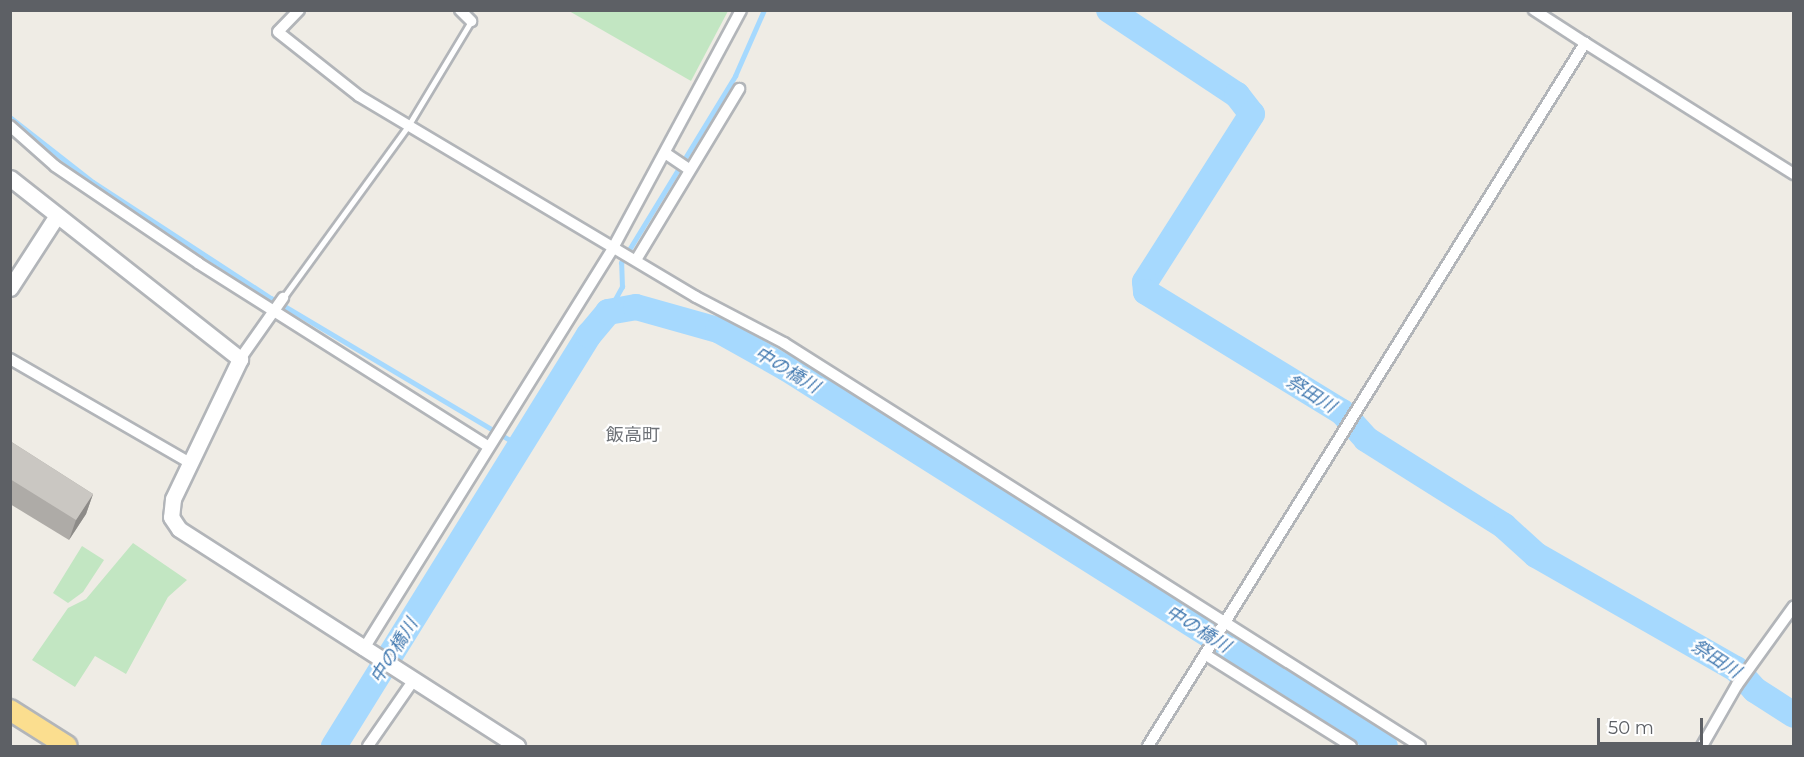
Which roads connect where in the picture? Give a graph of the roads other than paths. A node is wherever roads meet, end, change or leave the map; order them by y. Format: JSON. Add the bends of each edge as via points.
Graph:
{"nodes":[{"id":1,"x":298,"y":10,"type":"edge"},
{"id":2,"x":460,"y":10,"type":"edge"},
{"id":3,"x":741,"y":10,"type":"edge"},
{"id":4,"x":1534,"y":10,"type":"edge"},
{"id":5,"x":471,"y":21,"type":"joint"},
{"id":6,"x":1585,"y":43,"type":"junction"},
{"id":7,"x":739,"y":89,"type":"dead end"},
{"id":8,"x":10,"y":126,"type":"edge"},
{"id":9,"x":408,"y":126,"type":"junction"},
{"id":10,"x":670,"y":157,"type":"junction"},
{"id":11,"x":687,"y":168,"type":"junction"},
{"id":12,"x":1794,"y":174,"type":"edge"},
{"id":13,"x":10,"y":178,"type":"edge"},
{"id":14,"x":56,"y":217,"type":"junction"},
{"id":15,"x":625,"y":253,"type":"junction"},
{"id":16,"x":10,"y":288,"type":"edge"},
{"id":17,"x":284,"y":298,"type":"joint"},
{"id":18,"x":274,"y":311,"type":"junction"},
{"id":19,"x":10,"y":359,"type":"edge"},
{"id":20,"x":240,"y":359,"type":"junction"},
{"id":21,"x":489,"y":443,"type":"junction"},
{"id":22,"x":190,"y":463,"type":"junction"},
{"id":23,"x":1794,"y":606,"type":"edge"},
{"id":24,"x":1225,"y":625,"type":"junction"},
{"id":25,"x":363,"y":650,"type":"junction"},
{"id":26,"x":1207,"y":654,"type":"junction"},
{"id":27,"x":407,"y":678,"type":"junction"},
{"id":28,"x":10,"y":710,"type":"edge"},
{"id":29,"x":10,"y":723,"type":"edge"},
{"id":30,"x":45,"y":747,"type":"edge"},
{"id":31,"x":67,"y":747,"type":"edge"},
{"id":32,"x":368,"y":747,"type":"edge"},
{"id":33,"x":517,"y":747,"type":"edge"},
{"id":34,"x":1148,"y":747,"type":"edge"},
{"id":35,"x":1351,"y":747,"type":"edge"},
{"id":36,"x":1420,"y":747,"type":"edge"},
{"id":37,"x":1702,"y":747,"type":"edge"}],
"edges":[{"from":1,"to":9,"type":"street","via":[[278,32]]},
{"from":2,"to":5,"type":"street"},
{"from":3,"to":10,"type":"street"},
{"from":4,"to":6,"type":"street"},
{"from":5,"to":9,"type":"lane"},
{"from":6,"to":12,"type":"street"},
{"from":6,"to":24,"type":"street"},
{"from":7,"to":11,"type":"street"},
{"from":8,"to":18,"type":"street","via":[[55,166]]},
{"from":9,"to":15,"type":"street"},
{"from":9,"to":17,"type":"lane"},
{"from":10,"to":11,"type":"street"},
{"from":10,"to":15,"type":"street"},
{"from":11,"to":15,"type":"street"},
{"from":13,"to":14,"type":"street"},
{"from":14,"to":16,"type":"street"},
{"from":14,"to":20,"type":"street"},
{"from":15,"to":21,"type":"street"},
{"from":15,"to":24,"type":"street","via":[[784,343]]},
{"from":17,"to":18,"type":"street"},
{"from":18,"to":20,"type":"street"},
{"from":18,"to":21,"type":"street"},
{"from":19,"to":22,"type":"street"},
{"from":20,"to":22,"type":"street"},
{"from":21,"to":25,"type":"street"},
{"from":22,"to":25,"type":"street","via":[[173,499],[171,517],[179,529]]},
{"from":23,"to":37,"type":"street","via":[[1737,685]]},
{"from":24,"to":26,"type":"street"},
{"from":24,"to":36,"type":"street"},
{"from":25,"to":27,"type":"street"},
{"from":26,"to":34,"type":"street"},
{"from":26,"to":35,"type":"street"},
{"from":27,"to":32,"type":"street"},
{"from":27,"to":33,"type":"street"},
{"from":28,"to":31,"type":"highway"},
{"from":29,"to":30,"type":"highway"}]}
